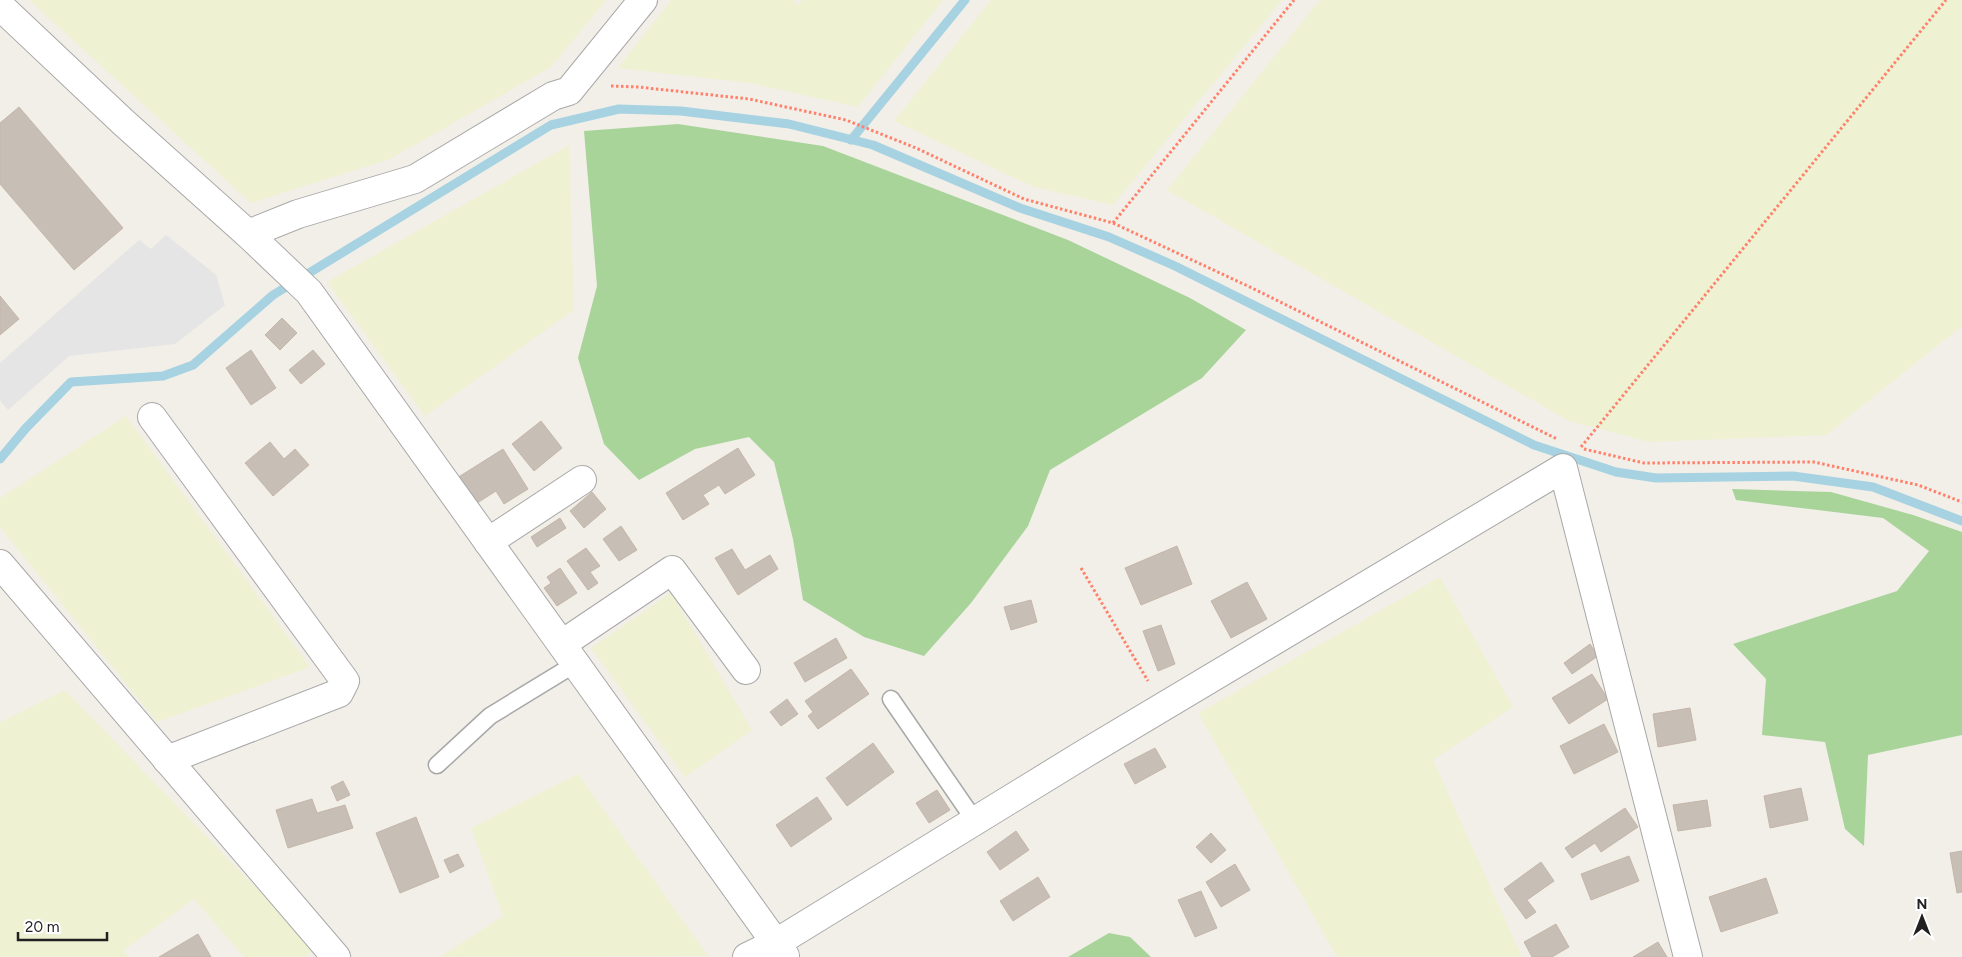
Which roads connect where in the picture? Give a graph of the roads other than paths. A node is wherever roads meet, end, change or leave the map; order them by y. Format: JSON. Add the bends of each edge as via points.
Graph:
{"nodes":[{"id":1,"x":643,"y":0,"type":"edge"},
{"id":2,"x":0,"y":6,"type":"edge"},
{"id":3,"x":248,"y":234,"type":"junction"},
{"id":4,"x":152,"y":417,"type":"dead end"},
{"id":5,"x":582,"y":480,"type":"dead end"},
{"id":6,"x":488,"y":542,"type":"junction"},
{"id":7,"x":0,"y":564,"type":"edge"},
{"id":8,"x":568,"y":654,"type":"junction"},
{"id":9,"x":746,"y":670,"type":"dead end"},
{"id":10,"x":891,"y":699,"type":"dead end"},
{"id":11,"x":168,"y":760,"type":"junction"},
{"id":12,"x":437,"y":765,"type":"dead end"},
{"id":13,"x":975,"y":821,"type":"junction"},
{"id":14,"x":781,"y":950,"type":"edge"},
{"id":15,"x":336,"y":957,"type":"edge"},
{"id":16,"x":747,"y":957,"type":"edge"},
{"id":17,"x":1688,"y":957,"type":"edge"}],
"edges":[{"from":1,"to":3,"type":"street","via":[[569,91],[553,96],[414,179],[298,214]]},
{"from":2,"to":3,"type":"street"},
{"from":3,"to":6,"type":"street","via":[[309,292]]},
{"from":4,"to":11,"type":"street","via":[[345,680],[339,693]]},
{"from":5,"to":6,"type":"street"},
{"from":6,"to":8,"type":"street"},
{"from":7,"to":11,"type":"street"},
{"from":8,"to":9,"type":"street","via":[[672,570]]},
{"from":8,"to":12,"type":"lane","via":[[490,716]]},
{"from":8,"to":14,"type":"street"},
{"from":10,"to":13,"type":"lane"},
{"from":11,"to":15,"type":"street"},
{"from":13,"to":14,"type":"street"},
{"from":13,"to":17,"type":"street","via":[[1563,468]]},
{"from":14,"to":16,"type":"street"}]}
